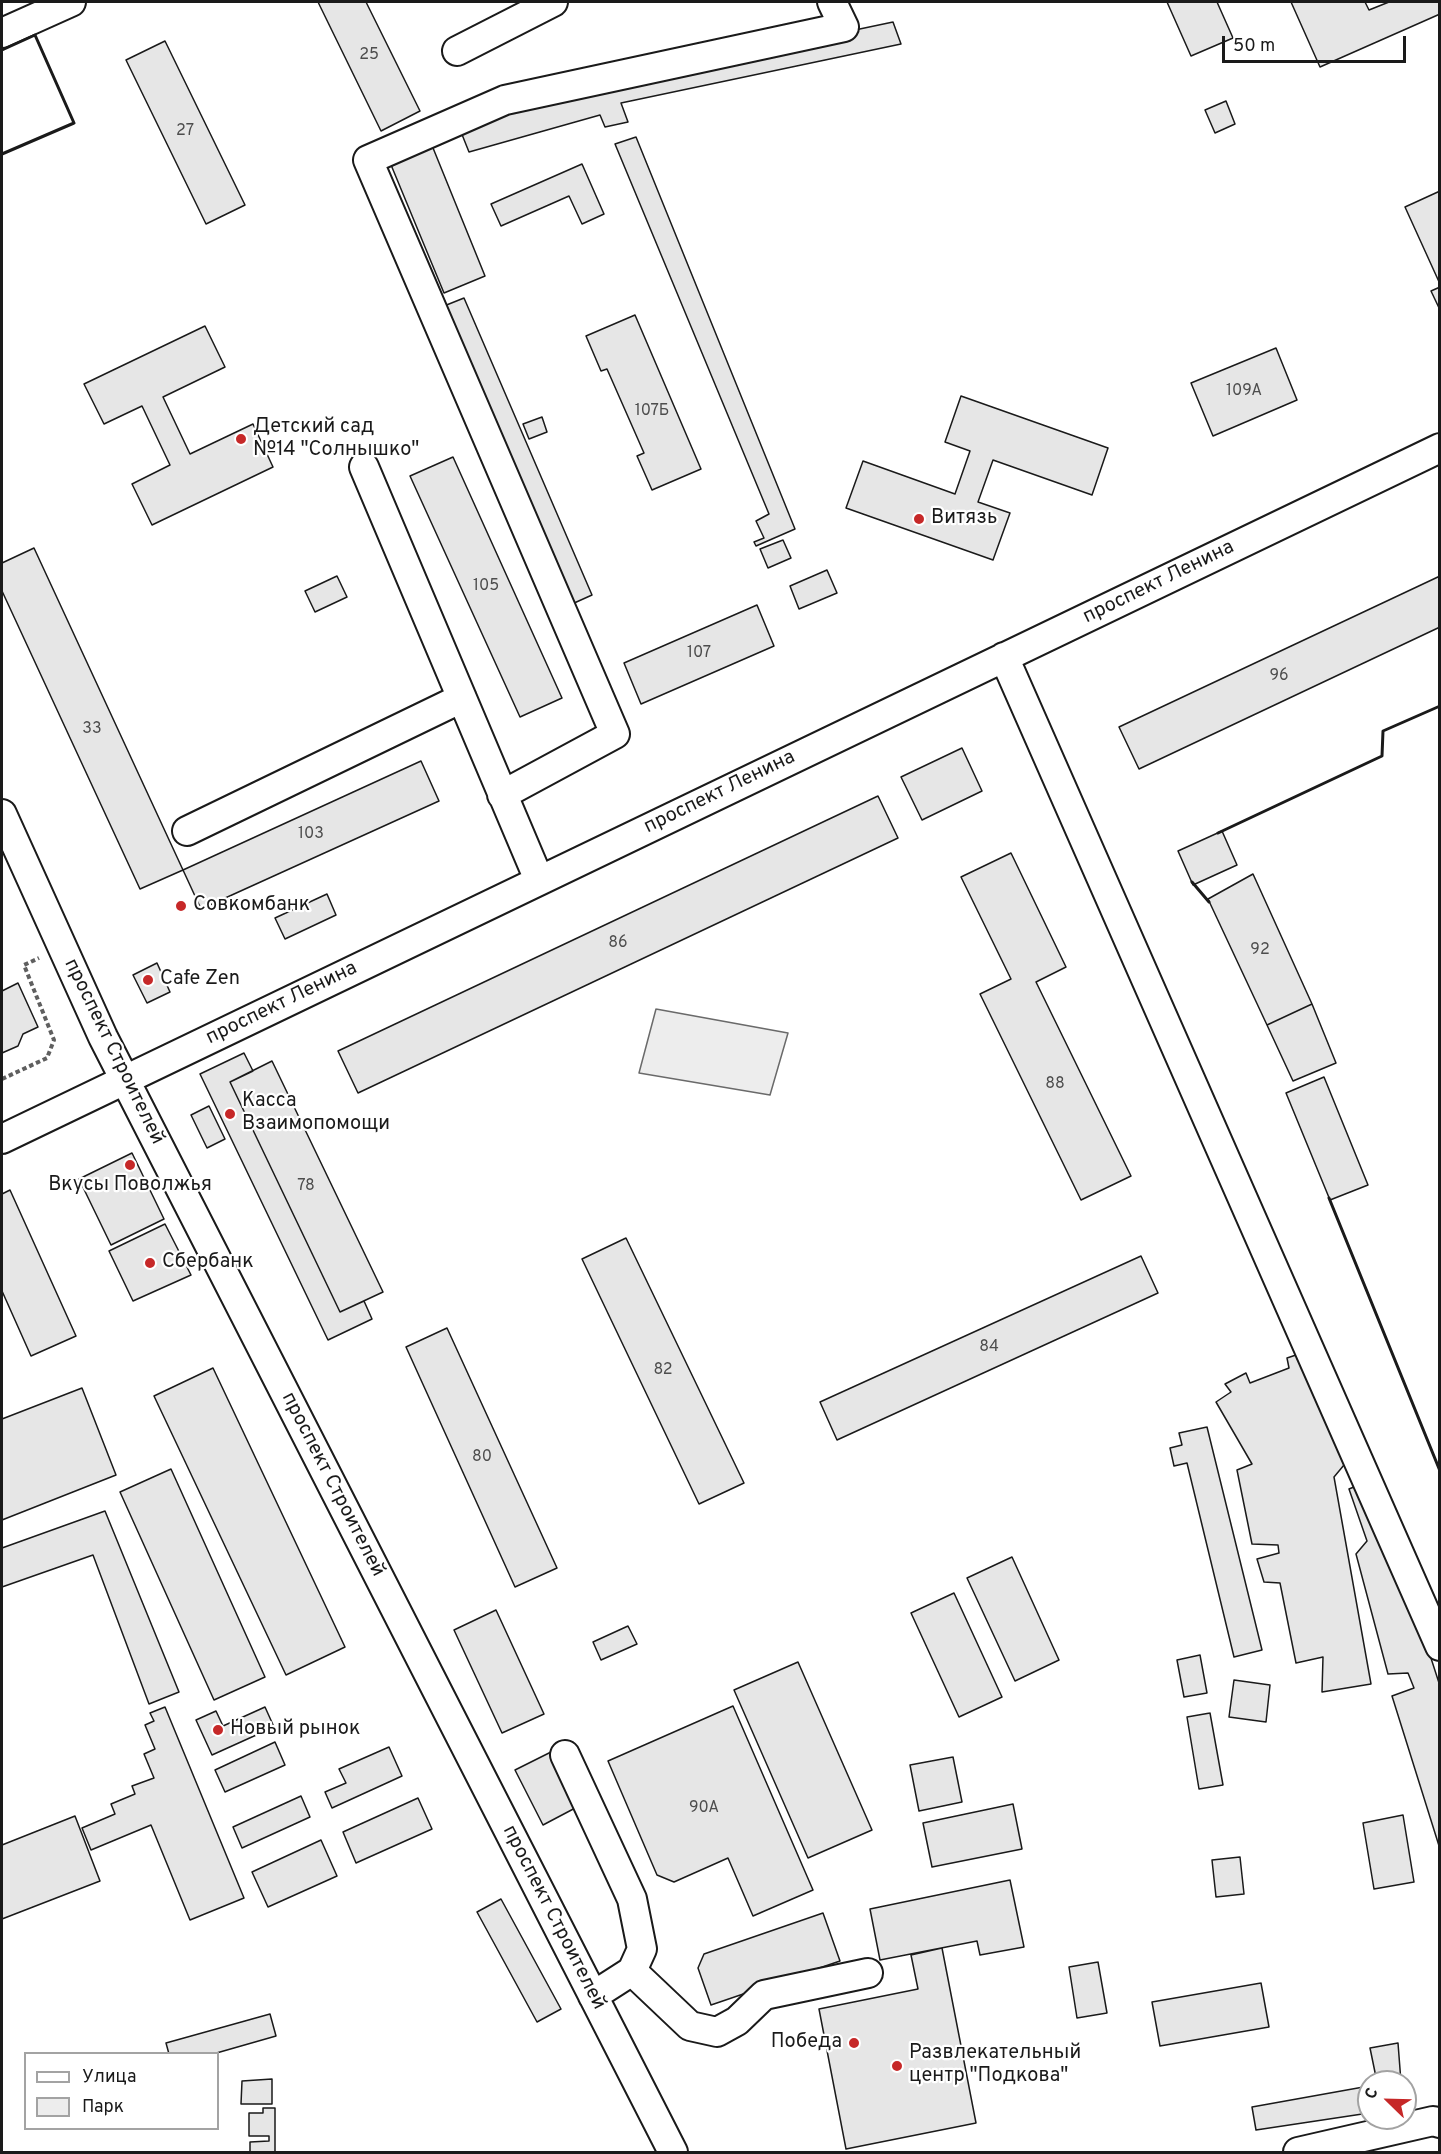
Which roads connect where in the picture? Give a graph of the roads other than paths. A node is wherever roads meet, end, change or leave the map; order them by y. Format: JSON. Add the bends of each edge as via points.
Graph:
{"nodes":[{"id":1,"x":71,"y":2,"type":"edge"},
{"id":2,"x":553,"y":2,"type":"edge"},
{"id":3,"x":832,"y":2,"type":"edge"},
{"id":4,"x":2,"y":33,"type":"edge"},
{"id":5,"x":457,"y":51,"type":"dead end"},
{"id":6,"x":1440,"y":448,"type":"edge"},
{"id":7,"x":364,"y":467,"type":"dead end"},
{"id":8,"x":1004,"y":657,"type":"junction"},
{"id":9,"x":462,"y":698,"type":"junction"},
{"id":10,"x":502,"y":795,"type":"junction"},
{"id":11,"x":2,"y":814,"type":"edge"},
{"id":12,"x":187,"y":831,"type":"dead end"},
{"id":13,"x":539,"y":880,"type":"junction"},
{"id":14,"x":125,"y":1079,"type":"junction"},
{"id":15,"x":2,"y":1139,"type":"edge"},
{"id":16,"x":1440,"y":1646,"type":"edge"},
{"id":17,"x":565,"y":1755,"type":"dead end"},
{"id":18,"x":632,"y":1971,"type":"junction"},
{"id":19,"x":868,"y":1973,"type":"dead end"},
{"id":20,"x":593,"y":1996,"type":"junction"},
{"id":21,"x":1440,"y":2123,"type":"edge"},
{"id":22,"x":673,"y":2152,"type":"edge"},
{"id":23,"x":1298,"y":2152,"type":"edge"}],
"edges":[{"from":1,"to":4,"type":"street"},
{"from":2,"to":5,"type":"street"},
{"from":3,"to":10,"type":"street","via":[[844,27],[505,100],[368,160],[615,734]]},
{"from":6,"to":8,"type":"street","name":"проспект Ленина"},
{"from":7,"to":9,"type":"street"},
{"from":8,"to":13,"type":"street","name":"проспект Ленина"},
{"from":8,"to":16,"type":"street"},
{"from":9,"to":10,"type":"street"},
{"from":9,"to":12,"type":"street"},
{"from":10,"to":13,"type":"street"},
{"from":11,"to":14,"type":"street","name":"проспект Строителей"},
{"from":13,"to":14,"type":"street","name":"проспект Ленина"},
{"from":14,"to":15,"type":"street","name":"проспект Ленина"},
{"from":14,"to":20,"type":"street","name":"проспект Строителей"},
{"from":17,"to":18,"type":"street","via":[[632,1899],[642,1949]]},
{"from":18,"to":19,"type":"street","via":[[690,2026],[717,2032],[737,2021],[764,1995]]},
{"from":18,"to":20,"type":"street"},
{"from":20,"to":22,"type":"street","name":"проспект Строителей"},
{"from":21,"to":23,"type":"street","via":[[1434,2121]]}]}
